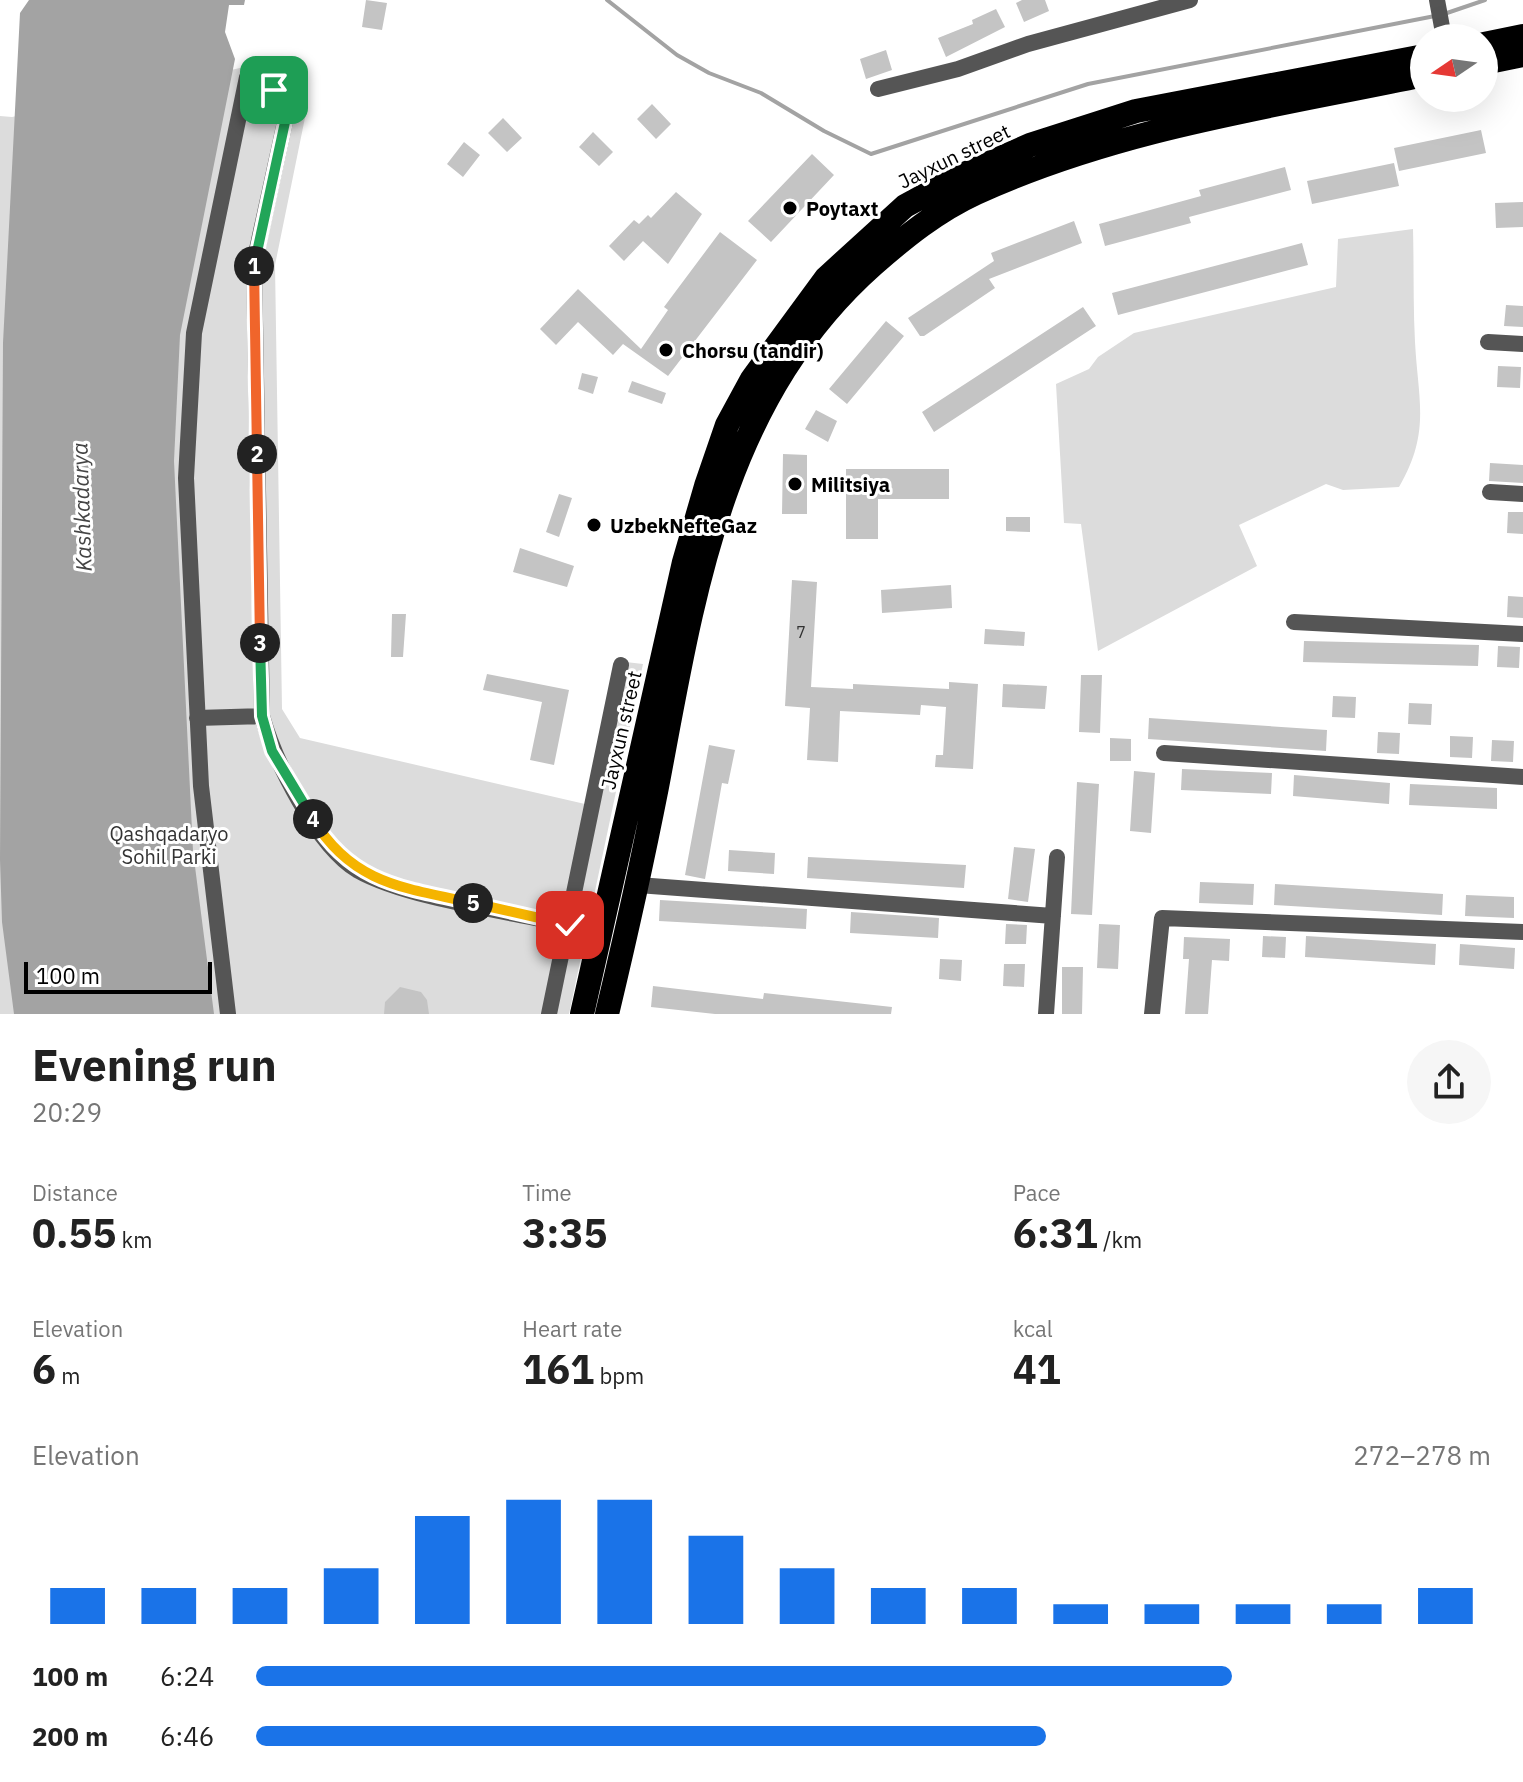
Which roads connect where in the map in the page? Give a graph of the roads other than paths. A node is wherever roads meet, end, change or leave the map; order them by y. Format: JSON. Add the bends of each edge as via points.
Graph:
{"nodes":[{"id":1,"x":1190,"y":0,"type":"edge"},
{"id":2,"x":1437,"y":0,"type":"edge"},
{"id":3,"x":1442,"y":24,"type":"edge"},
{"id":4,"x":1523,"y":36,"type":"edge"},
{"id":5,"x":1498,"y":41,"type":"edge"},
{"id":6,"x":1523,"y":55,"type":"edge"},
{"id":7,"x":1410,"y":59,"type":"edge"},
{"id":8,"x":1498,"y":60,"type":"edge"},
{"id":9,"x":1410,"y":78,"type":"edge"},
{"id":10,"x":878,"y":89,"type":"dead end"},
{"id":11,"x":1488,"y":342,"type":"dead end"},
{"id":12,"x":1523,"y":344,"type":"edge"},
{"id":13,"x":1490,"y":492,"type":"dead end"},
{"id":14,"x":1523,"y":494,"type":"edge"},
{"id":15,"x":1294,"y":622,"type":"dead end"},
{"id":16,"x":1523,"y":634,"type":"edge"},
{"id":17,"x":621,"y":665,"type":"dead end"},
{"id":18,"x":262,"y":716,"type":"junction"},
{"id":19,"x":197,"y":718,"type":"junction"},
{"id":20,"x":1164,"y":753,"type":"dead end"},
{"id":21,"x":1523,"y":777,"type":"edge"},
{"id":22,"x":1057,"y":857,"type":"dead end"},
{"id":23,"x":638,"y":885,"type":"junction"},
{"id":24,"x":1053,"y":916,"type":"junction"},
{"id":25,"x":570,"y":925,"type":"junction"},
{"id":26,"x":1523,"y":932,"type":"edge"},
{"id":27,"x":228,"y":1014,"type":"edge"},
{"id":28,"x":549,"y":1014,"type":"edge"},
{"id":29,"x":582,"y":1014,"type":"edge"},
{"id":30,"x":607,"y":1014,"type":"edge"},
{"id":31,"x":1046,"y":1014,"type":"edge"},
{"id":32,"x":1152,"y":1014,"type":"edge"}],
"edges":[{"from":1,"to":10,"type":"street"},
{"from":2,"to":3,"type":"street"},
{"from":4,"to":5,"type":"highway"},
{"from":6,"to":8,"type":"highway"},
{"from":7,"to":29,"type":"highway","name":"Jayxun street","via":[[1136,111],[1080,127],[923,195],[871,234],[826,278],[752,379],[727,425],[706,486]]},
{"from":9,"to":23,"type":"highway","via":[[1108,141],[973,194],[918,226],[849,287],[797,348],[755,418],[724,490],[702,570]]},
{"from":11,"to":12,"type":"street"},
{"from":13,"to":14,"type":"street"},
{"from":15,"to":16,"type":"street"},
{"from":17,"to":25,"type":"street"},
{"from":18,"to":19,"type":"street"},
{"from":18,"to":19,"type":"street","via":[[254,263],[290,99],[247,77],[194,333],[186,478]]},
{"from":18,"to":25,"type":"street","via":[[272,751],[325,840],[355,868],[386,884]]},
{"from":19,"to":27,"type":"street"},
{"from":20,"to":21,"type":"street"},
{"from":22,"to":24,"type":"street"},
{"from":23,"to":24,"type":"street"},
{"from":23,"to":30,"type":"highway"},
{"from":24,"to":31,"type":"street"},
{"from":25,"to":28,"type":"street"},
{"from":26,"to":32,"type":"street","via":[[1162,918]]}]}
